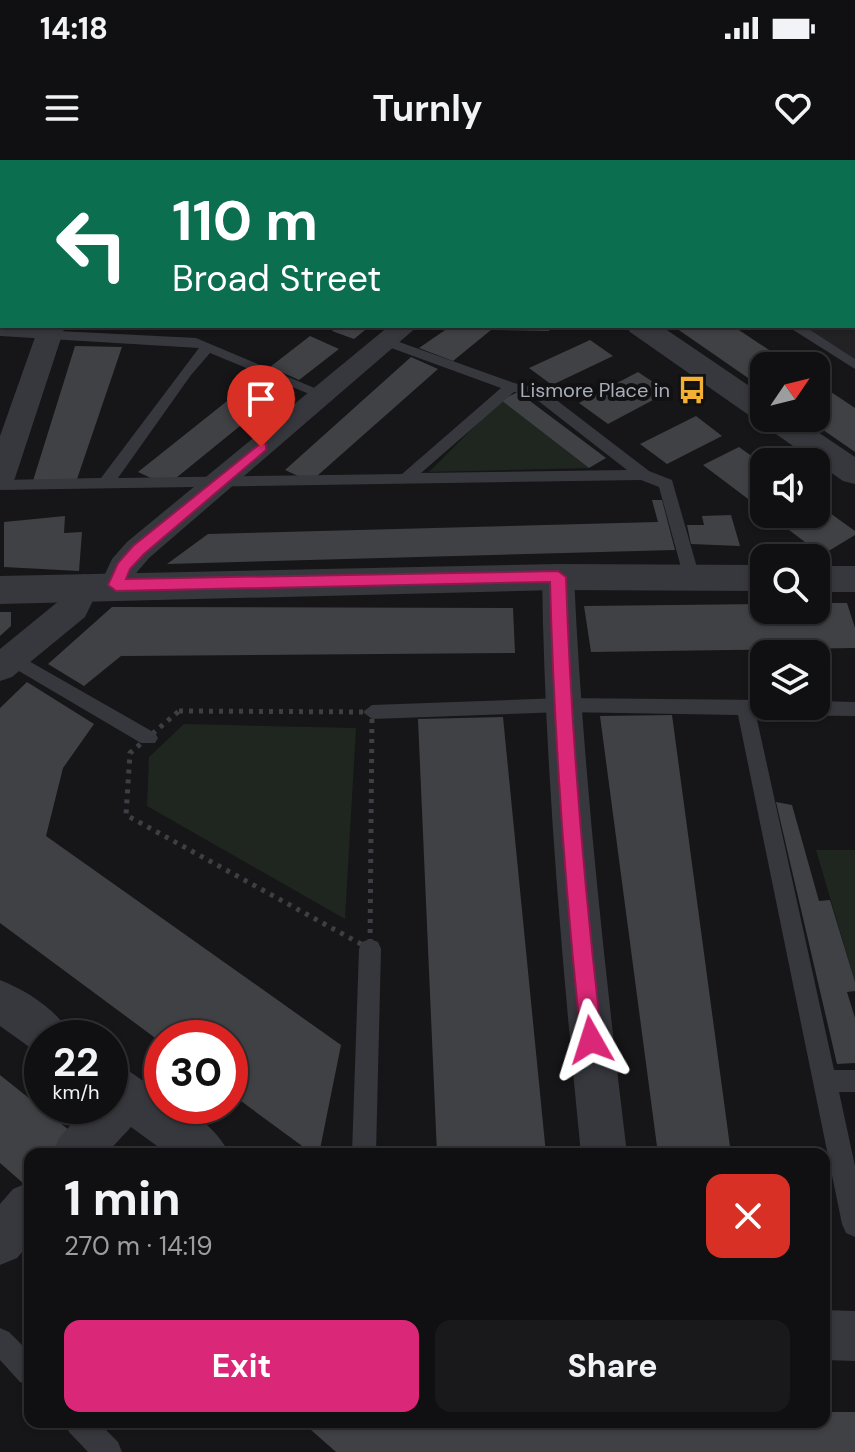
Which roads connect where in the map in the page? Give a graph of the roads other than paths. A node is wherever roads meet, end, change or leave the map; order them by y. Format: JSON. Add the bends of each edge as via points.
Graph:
{"nodes":[{"id":1,"x":644,"y":328,"type":"edge"},
{"id":2,"x":797,"y":328,"type":"edge"},
{"id":3,"x":51,"y":330,"type":"edge"},
{"id":4,"x":0,"y":332,"type":"edge"},
{"id":5,"x":397,"y":334,"type":"edge"},
{"id":6,"x":209,"y":346,"type":"junction"},
{"id":7,"x":855,"y":365,"type":"edge"},
{"id":8,"x":511,"y":387,"type":"junction"},
{"id":9,"x":324,"y":395,"type":"junction"},
{"id":10,"x":750,"y":401,"type":"edge"},
{"id":11,"x":795,"y":432,"type":"edge"},
{"id":12,"x":855,"y":473,"type":"edge"},
{"id":13,"x":643,"y":475,"type":"junction"},
{"id":14,"x":0,"y":478,"type":"edge"},
{"id":15,"x":404,"y":480,"type":"junction"},
{"id":16,"x":219,"y":482,"type":"junction"},
{"id":17,"x":106,"y":483,"type":"junction"},
{"id":18,"x":0,"y":485,"type":"edge"},
{"id":19,"x":558,"y":577,"type":"junction"},
{"id":20,"x":691,"y":578,"type":"junction"},
{"id":21,"x":750,"y":578,"type":"edge"},
{"id":22,"x":100,"y":586,"type":"junction"},
{"id":23,"x":0,"y":590,"type":"edge"},
{"id":24,"x":7,"y":663,"type":"edge"},
{"id":25,"x":562,"y":705,"type":"junction"},
{"id":26,"x":855,"y":709,"type":"edge"},
{"id":27,"x":746,"y":710,"type":"junction"},
{"id":28,"x":372,"y":712,"type":"road end"},
{"id":29,"x":148,"y":738,"type":"road end"},
{"id":30,"x":370,"y":949,"type":"road end"},
{"id":31,"x":0,"y":1000,"type":"edge"},
{"id":32,"x":26,"y":1020,"type":"edge"},
{"id":33,"x":826,"y":1081,"type":"junction"},
{"id":34,"x":855,"y":1081,"type":"edge"},
{"id":35,"x":128,"y":1098,"type":"edge"},
{"id":36,"x":96,"y":1124,"type":"edge"},
{"id":37,"x":79,"y":1148,"type":"edge"},
{"id":38,"x":198,"y":1148,"type":"edge"},
{"id":39,"x":364,"y":1148,"type":"edge"},
{"id":40,"x":603,"y":1148,"type":"edge"},
{"id":41,"x":24,"y":1213,"type":"edge"},
{"id":42,"x":855,"y":1224,"type":"edge"},
{"id":43,"x":0,"y":1241,"type":"edge"},
{"id":44,"x":830,"y":1335,"type":"edge"},
{"id":45,"x":855,"y":1336,"type":"edge"},
{"id":46,"x":0,"y":1341,"type":"edge"},
{"id":47,"x":24,"y":1366,"type":"edge"},
{"id":48,"x":85,"y":1428,"type":"edge"},
{"id":49,"x":108,"y":1452,"type":"edge"}],
"edges":[{"from":1,"to":10,"type":"street"},
{"from":2,"to":7,"type":"lane"},
{"from":3,"to":4,"type":"lane"},
{"from":3,"to":6,"type":"lane"},
{"from":3,"to":14,"type":"street"},
{"from":5,"to":8,"type":"lane"},
{"from":5,"to":9,"type":"street"},
{"from":6,"to":9,"type":"lane"},
{"from":6,"to":17,"type":"lane"},
{"from":8,"to":13,"type":"lane","via":[[537,392]]},
{"from":8,"to":15,"type":"lane"},
{"from":9,"to":16,"type":"street"},
{"from":11,"to":12,"type":"street"},
{"from":13,"to":15,"type":"lane"},
{"from":13,"to":20,"type":"lane","via":[[666,484]]},
{"from":15,"to":16,"type":"lane"},
{"from":16,"to":17,"type":"lane"},
{"from":16,"to":22,"type":"street"},
{"from":17,"to":18,"type":"lane"},
{"from":19,"to":20,"type":"street"},
{"from":19,"to":22,"type":"street"},
{"from":19,"to":25,"type":"street"},
{"from":20,"to":21,"type":"street"},
{"from":22,"to":23,"type":"street"},
{"from":22,"to":24,"type":"street"},
{"from":24,"to":29,"type":"lane"},
{"from":25,"to":27,"type":"lane"},
{"from":25,"to":28,"type":"lane"},
{"from":25,"to":40,"type":"street"},
{"from":26,"to":27,"type":"lane"},
{"from":27,"to":33,"type":"lane"},
{"from":30,"to":39,"type":"lane"},
{"from":31,"to":32,"type":"street"},
{"from":33,"to":34,"type":"lane"},
{"from":33,"to":42,"type":"lane"},
{"from":35,"to":38,"type":"street"},
{"from":36,"to":37,"type":"street"},
{"from":41,"to":43,"type":"street"},
{"from":44,"to":45,"type":"street"},
{"from":46,"to":47,"type":"lane"},
{"from":48,"to":49,"type":"lane"}]}
